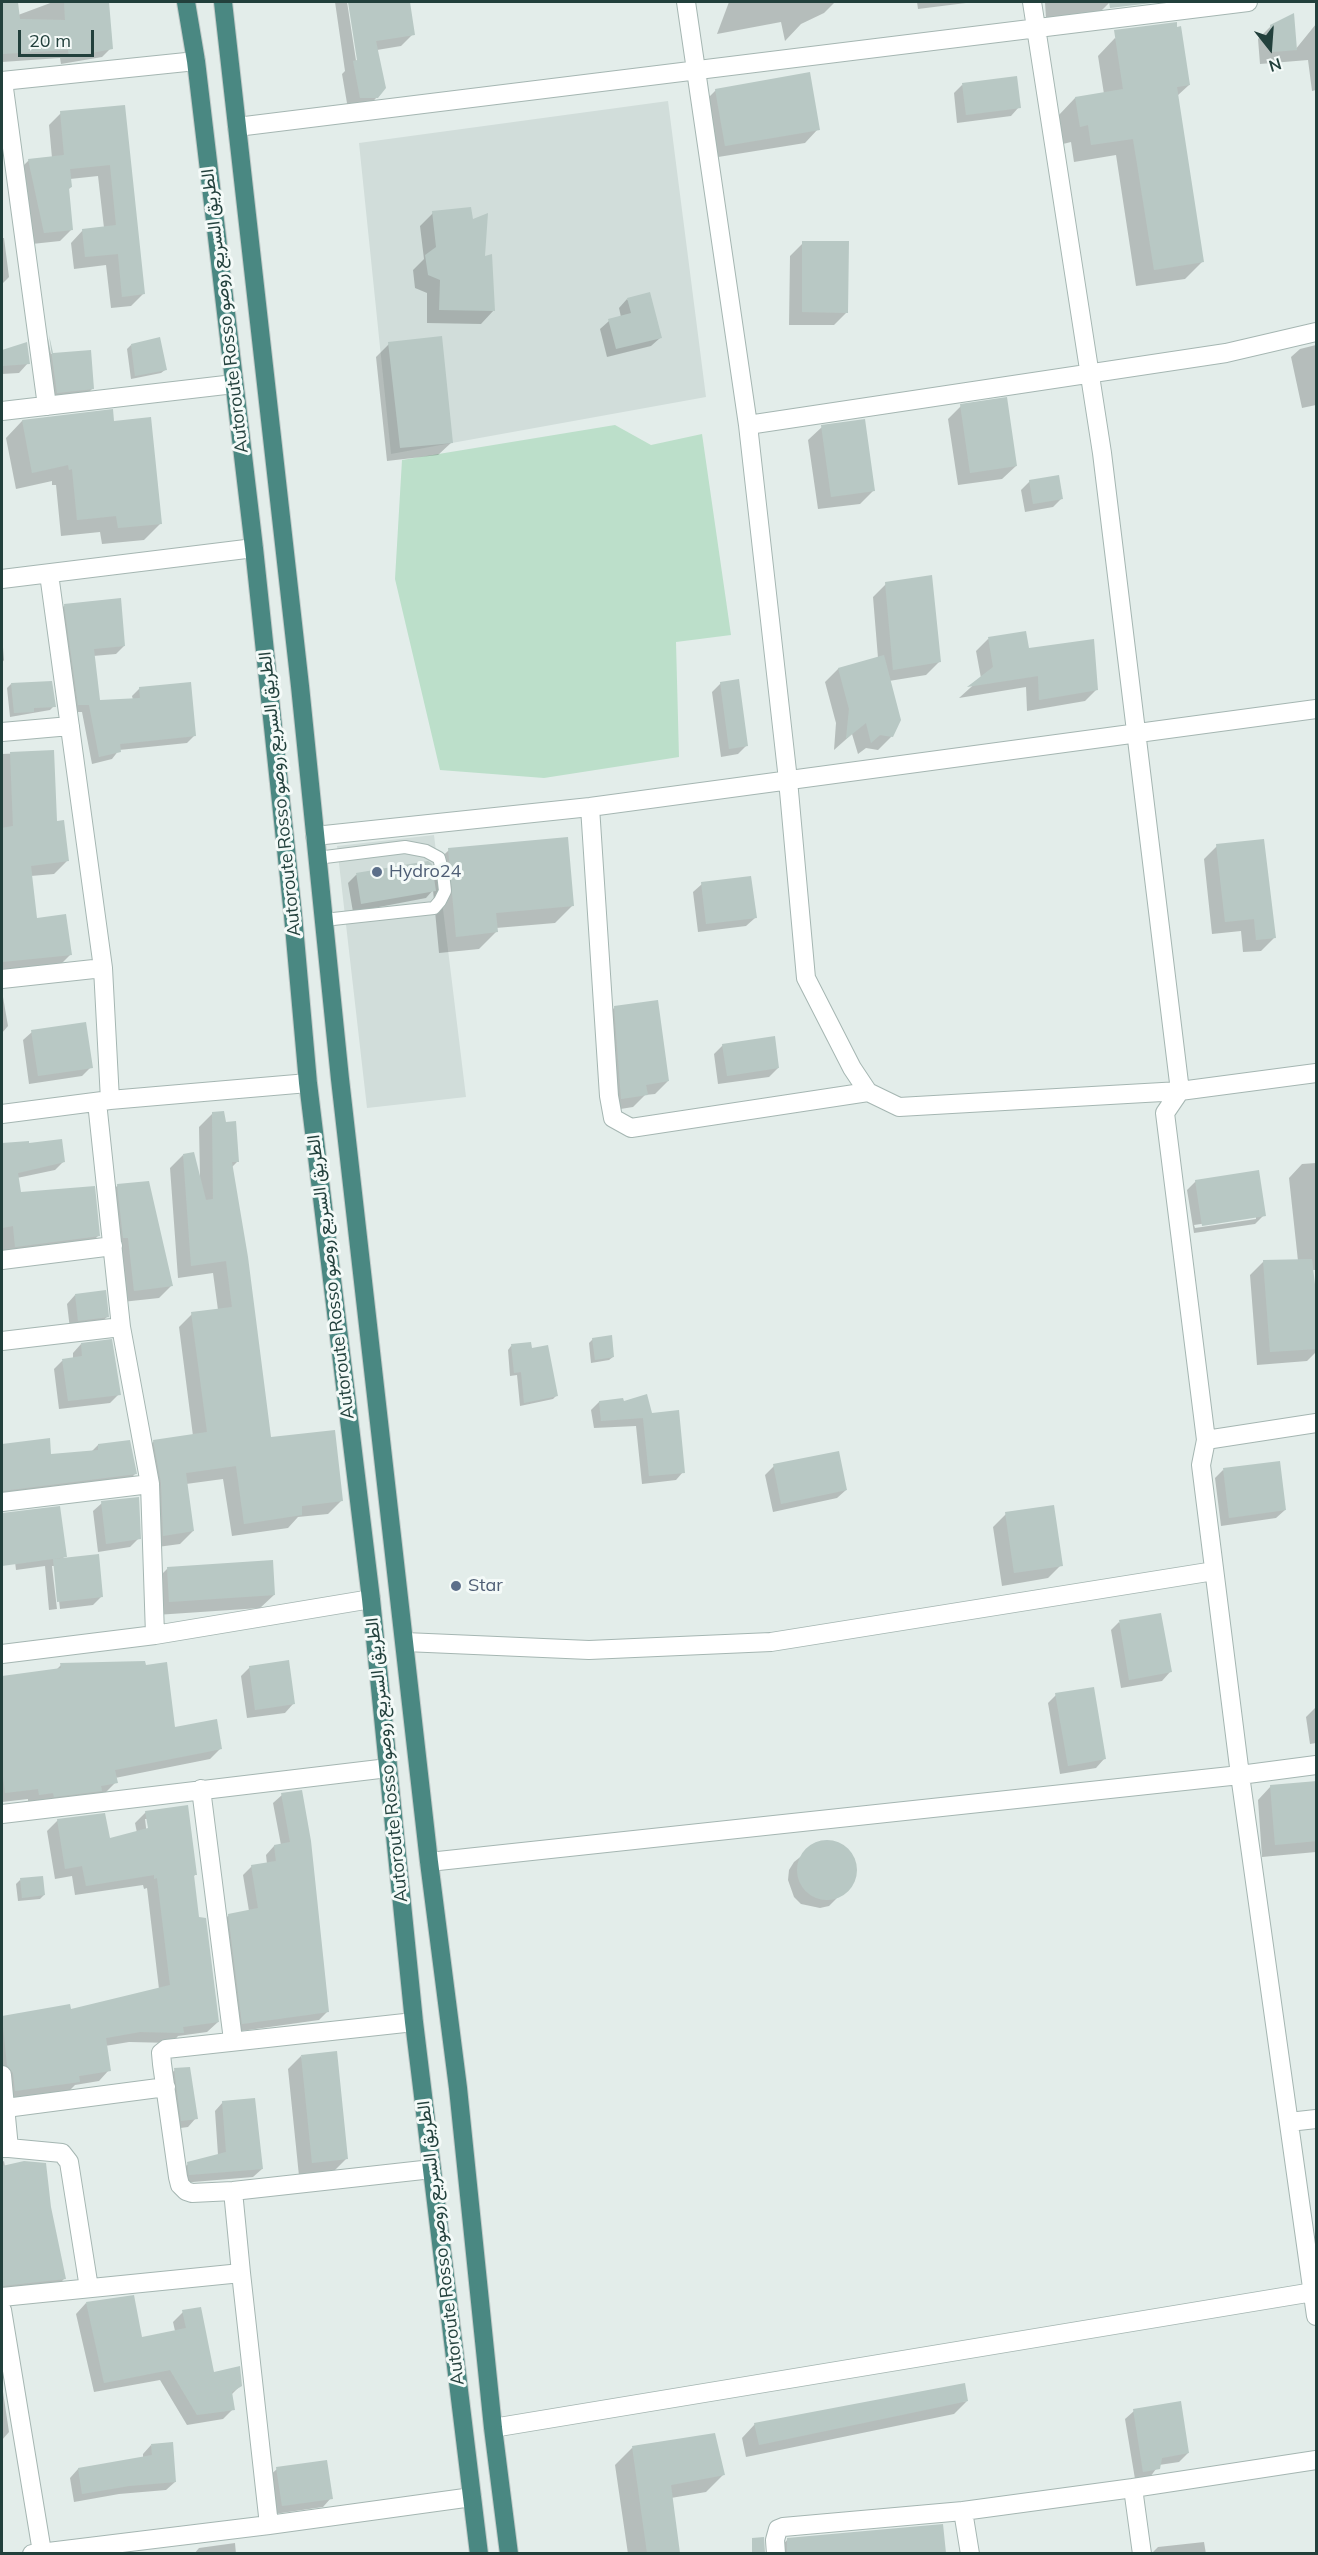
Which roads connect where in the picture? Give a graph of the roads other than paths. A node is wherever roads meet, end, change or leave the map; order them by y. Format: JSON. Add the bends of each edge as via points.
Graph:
{"nodes":[{"id":1,"x":186,"y":2,"type":"edge"},
{"id":2,"x":223,"y":2,"type":"edge"},
{"id":3,"x":686,"y":2,"type":"edge"},
{"id":4,"x":1032,"y":2,"type":"edge"},
{"id":5,"x":1248,"y":2,"type":"edge"},
{"id":6,"x":1035,"y":29,"type":"junction"},
{"id":7,"x":196,"y":61,"type":"junction"},
{"id":8,"x":695,"y":71,"type":"junction"},
{"id":9,"x":2,"y":81,"type":"edge"},
{"id":10,"x":237,"y":127,"type":"junction"},
{"id":11,"x":1317,"y":332,"type":"edge"},
{"id":12,"x":1089,"y":374,"type":"junction"},
{"id":13,"x":234,"y":384,"type":"junction"},
{"id":14,"x":47,"y":406,"type":"junction"},
{"id":15,"x":2,"y":411,"type":"edge"},
{"id":16,"x":748,"y":425,"type":"junction"},
{"id":17,"x":254,"y":548,"type":"junction"},
{"id":18,"x":49,"y":574,"type":"junction"},
{"id":19,"x":2,"y":579,"type":"edge"},
{"id":20,"x":1317,"y":709,"type":"edge"},
{"id":21,"x":70,"y":726,"type":"junction"},
{"id":22,"x":2,"y":732,"type":"edge"},
{"id":23,"x":1136,"y":734,"type":"junction"},
{"id":24,"x":788,"y":780,"type":"junction"},
{"id":25,"x":590,"y":807,"type":"junction"},
{"id":26,"x":315,"y":836,"type":"junction"},
{"id":27,"x":317,"y":858,"type":"junction"},
{"id":28,"x":324,"y":920,"type":"junction"},
{"id":29,"x":103,"y":969,"type":"junction"},
{"id":30,"x":2,"y":979,"type":"edge"},
{"id":31,"x":1317,"y":1073,"type":"edge"},
{"id":32,"x":308,"y":1083,"type":"junction"},
{"id":33,"x":1180,"y":1091,"type":"junction"},
{"id":34,"x":868,"y":1092,"type":"junction"},
{"id":35,"x":103,"y":1101,"type":"junction"},
{"id":36,"x":2,"y":1114,"type":"edge"},
{"id":37,"x":113,"y":1246,"type":"junction"},
{"id":38,"x":2,"y":1260,"type":"edge"},
{"id":39,"x":121,"y":1328,"type":"junction"},
{"id":40,"x":2,"y":1341,"type":"edge"},
{"id":41,"x":1317,"y":1423,"type":"edge"},
{"id":42,"x":1206,"y":1440,"type":"junction"},
{"id":43,"x":150,"y":1484,"type":"junction"},
{"id":44,"x":2,"y":1502,"type":"edge"},
{"id":45,"x":1214,"y":1570,"type":"junction"},
{"id":46,"x":371,"y":1599,"type":"junction"},
{"id":47,"x":154,"y":1635,"type":"junction"},
{"id":48,"x":405,"y":1642,"type":"junction"},
{"id":49,"x":2,"y":1654,"type":"edge"},
{"id":50,"x":1317,"y":1765,"type":"edge"},
{"id":51,"x":388,"y":1768,"type":"junction"},
{"id":52,"x":1240,"y":1775,"type":"junction"},
{"id":53,"x":201,"y":1788,"type":"junction"},
{"id":54,"x":2,"y":1814,"type":"edge"},
{"id":55,"x":429,"y":1862,"type":"junction"},
{"id":56,"x":414,"y":2022,"type":"junction"},
{"id":57,"x":233,"y":2040,"type":"junction"},
{"id":58,"x":2,"y":2075,"type":"edge"},
{"id":59,"x":166,"y":2087,"type":"junction"},
{"id":60,"x":6,"y":2108,"type":"junction"},
{"id":61,"x":1317,"y":2119,"type":"edge"},
{"id":62,"x":1289,"y":2122,"type":"junction"},
{"id":63,"x":5,"y":2148,"type":"edge"},
{"id":64,"x":432,"y":2169,"type":"junction"},
{"id":65,"x":233,"y":2191,"type":"junction"},
{"id":66,"x":241,"y":2273,"type":"junction"},
{"id":67,"x":89,"y":2288,"type":"junction"},
{"id":68,"x":1313,"y":2292,"type":"junction"},
{"id":69,"x":2,"y":2297,"type":"edge"},
{"id":70,"x":2,"y":2310,"type":"edge"},
{"id":71,"x":1317,"y":2316,"type":"edge"},
{"id":72,"x":493,"y":2428,"type":"junction"},
{"id":73,"x":1317,"y":2460,"type":"edge"},
{"id":74,"x":1134,"y":2488,"type":"junction"},
{"id":75,"x":472,"y":2497,"type":"junction"},
{"id":76,"x":963,"y":2511,"type":"junction"},
{"id":77,"x":269,"y":2525,"type":"junction"},
{"id":78,"x":37,"y":2553,"type":"edge"},
{"id":79,"x":479,"y":2553,"type":"edge"},
{"id":80,"x":509,"y":2553,"type":"edge"},
{"id":81,"x":776,"y":2553,"type":"edge"},
{"id":82,"x":970,"y":2553,"type":"edge"},
{"id":83,"x":1142,"y":2553,"type":"edge"}],
"edges":[{"from":1,"to":7,"type":"highway","name":"Autoroute Rosso الطريق السريع روصو"},
{"from":2,"to":10,"type":"highway","name":"Autoroute Rosso الطريق السريع روصو"},
{"from":3,"to":8,"type":"street"},
{"from":4,"to":6,"type":"street"},
{"from":5,"to":6,"type":"street"},
{"from":6,"to":8,"type":"street"},
{"from":6,"to":12,"type":"street"},
{"from":7,"to":9,"type":"street"},
{"from":7,"to":13,"type":"highway","name":"Autoroute Rosso الطريق السريع روصو"},
{"from":8,"to":10,"type":"street"},
{"from":8,"to":16,"type":"street"},
{"from":9,"to":14,"type":"street"},
{"from":10,"to":26,"type":"highway","name":"Autoroute Rosso الطريق السريع روصو"},
{"from":11,"to":12,"type":"street","via":[[1226,353]]},
{"from":12,"to":16,"type":"street"},
{"from":12,"to":23,"type":"street"},
{"from":13,"to":14,"type":"street"},
{"from":13,"to":17,"type":"highway","name":"Autoroute Rosso الطريق السريع روصو"},
{"from":14,"to":15,"type":"street"},
{"from":16,"to":24,"type":"street"},
{"from":17,"to":18,"type":"street"},
{"from":17,"to":32,"type":"highway","name":"Autoroute Rosso الطريق السريع روصو"},
{"from":18,"to":19,"type":"street"},
{"from":18,"to":21,"type":"street"},
{"from":20,"to":23,"type":"street"},
{"from":21,"to":22,"type":"street"},
{"from":21,"to":29,"type":"street"},
{"from":23,"to":24,"type":"street"},
{"from":23,"to":33,"type":"street"},
{"from":24,"to":25,"type":"street"},
{"from":24,"to":34,"type":"street","via":[[806,978]]},
{"from":25,"to":26,"type":"street"},
{"from":25,"to":34,"type":"street","via":[[613,1118],[631,1128]]},
{"from":26,"to":27,"type":"highway","name":"Autoroute Rosso الطريق السريع روصو"},
{"from":27,"to":28,"type":"highway","name":"Autoroute Rosso الطريق السريع روصو"},
{"from":27,"to":28,"type":"lane","via":[[405,848],[426,851],[439,858],[443,873],[445,891],[434,908]]},
{"from":28,"to":48,"type":"highway","name":"Autoroute Rosso الطريق السريع روصو"},
{"from":29,"to":30,"type":"street"},
{"from":29,"to":35,"type":"street"},
{"from":31,"to":33,"type":"street"},
{"from":32,"to":35,"type":"street"},
{"from":32,"to":46,"type":"highway","name":"Autoroute Rosso الطريق السريع روصو"},
{"from":33,"to":34,"type":"street","via":[[899,1107]]},
{"from":33,"to":42,"type":"street","via":[[1165,1113]]},
{"from":35,"to":36,"type":"street"},
{"from":35,"to":37,"type":"street"},
{"from":37,"to":38,"type":"street"},
{"from":37,"to":39,"type":"street"},
{"from":39,"to":40,"type":"street"},
{"from":39,"to":43,"type":"street"},
{"from":41,"to":42,"type":"street"},
{"from":42,"to":45,"type":"street","via":[[1201,1465]]},
{"from":43,"to":44,"type":"street"},
{"from":43,"to":47,"type":"street"},
{"from":45,"to":48,"type":"street","via":[[771,1642],[589,1650]]},
{"from":45,"to":52,"type":"street"},
{"from":46,"to":47,"type":"street"},
{"from":46,"to":51,"type":"highway","name":"Autoroute Rosso الطريق السريع روصو"},
{"from":47,"to":49,"type":"street"},
{"from":48,"to":55,"type":"highway","name":"Autoroute Rosso الطريق السريع روصو"},
{"from":50,"to":52,"type":"street"},
{"from":51,"to":53,"type":"street"},
{"from":51,"to":56,"type":"highway","name":"Autoroute Rosso الطريق السريع روصو"},
{"from":52,"to":55,"type":"street"},
{"from":52,"to":62,"type":"street"},
{"from":53,"to":54,"type":"street"},
{"from":53,"to":57,"type":"street"},
{"from":55,"to":72,"type":"highway","name":"Autoroute Rosso الطريق السريع روصو","via":[[458,2088]]},
{"from":56,"to":57,"type":"street"},
{"from":56,"to":64,"type":"highway","name":"Autoroute Rosso الطريق السريع روصو"},
{"from":57,"to":59,"type":"street","via":[[166,2049],[161,2053]]},
{"from":58,"to":60,"type":"street"},
{"from":59,"to":60,"type":"street"},
{"from":59,"to":65,"type":"street","via":[[180,2185],[192,2193]]},
{"from":60,"to":63,"type":"street"},
{"from":61,"to":62,"type":"street"},
{"from":62,"to":68,"type":"street"},
{"from":63,"to":67,"type":"street","via":[[62,2153],[69,2163]]},
{"from":64,"to":65,"type":"street"},
{"from":64,"to":75,"type":"highway","name":"Autoroute Rosso الطريق السريع روصو"},
{"from":65,"to":66,"type":"street"},
{"from":66,"to":67,"type":"street"},
{"from":66,"to":77,"type":"street"},
{"from":67,"to":69,"type":"street"},
{"from":68,"to":71,"type":"street"},
{"from":68,"to":72,"type":"street"},
{"from":70,"to":78,"type":"street"},
{"from":72,"to":80,"type":"highway","name":"Autoroute Rosso الطريق السريع روصو"},
{"from":73,"to":74,"type":"street"},
{"from":74,"to":76,"type":"street"},
{"from":74,"to":83,"type":"street"},
{"from":75,"to":77,"type":"street"},
{"from":75,"to":79,"type":"highway","name":"Autoroute Rosso الطريق السريع روصو"},
{"from":76,"to":81,"type":"street","via":[[783,2527],[778,2529],[775,2540]]},
{"from":76,"to":82,"type":"street"},
{"from":77,"to":78,"type":"street"}]}
